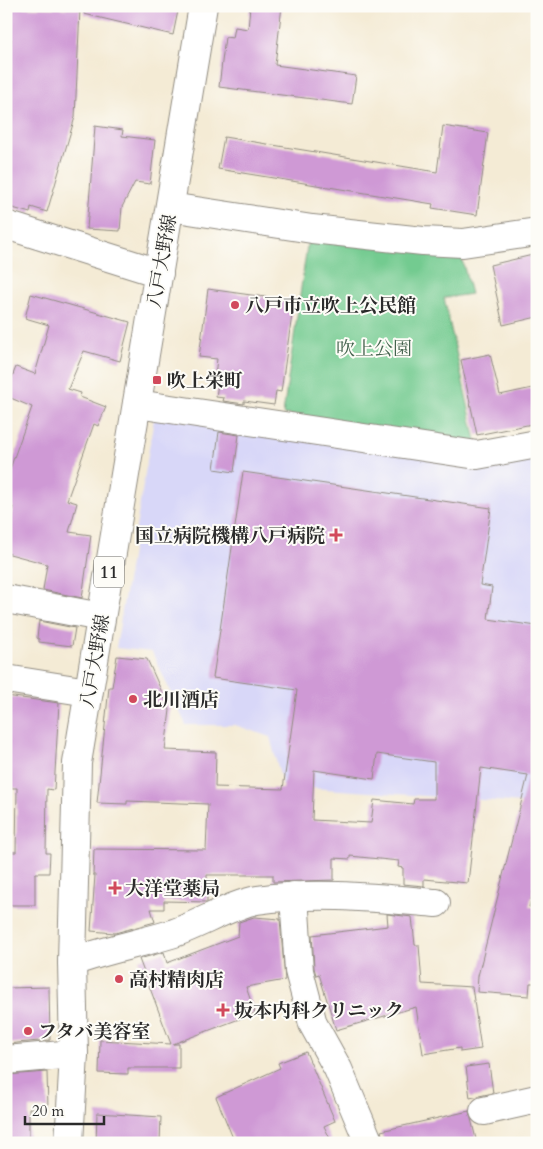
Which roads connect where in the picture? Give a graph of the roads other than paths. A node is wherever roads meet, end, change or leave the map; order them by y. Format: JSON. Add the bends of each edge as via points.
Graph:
{"nodes":[{"id":1,"x":203,"y":6,"type":"edge"},
{"id":2,"x":170,"y":207,"type":"junction"},
{"id":3,"x":6,"y":225,"type":"edge"},
{"id":4,"x":537,"y":232,"type":"edge"},
{"id":5,"x":160,"y":273,"type":"junction"},
{"id":6,"x":137,"y":404,"type":"junction"},
{"id":7,"x":537,"y":444,"type":"edge"},
{"id":8,"x":6,"y":599,"type":"edge"},
{"id":9,"x":101,"y":618,"type":"junction"},
{"id":10,"x":6,"y":679,"type":"edge"},
{"id":11,"x":88,"y":692,"type":"junction"},
{"id":12,"x":294,"y":896,"type":"junction"},
{"id":13,"x":436,"y":903,"type":"dead end"},
{"id":14,"x":72,"y":962,"type":"junction"},
{"id":15,"x":74,"y":1054,"type":"junction"},
{"id":16,"x":6,"y":1060,"type":"edge"},
{"id":17,"x":537,"y":1099,"type":"edge"},
{"id":18,"x":484,"y":1111,"type":"dead end"},
{"id":19,"x":69,"y":1143,"type":"edge"},
{"id":20,"x":368,"y":1143,"type":"edge"}],
"edges":[{"from":1,"to":2,"type":"main road","name":"八戸大野線","number":"11"},
{"from":2,"to":4,"type":"main road","via":[[312,229],[464,243]]},
{"from":2,"to":5,"type":"main road","name":"八戸大野線","number":"11"},
{"from":3,"to":5,"type":"main road"},
{"from":5,"to":6,"type":"main road","name":"八戸大野線","number":"11"},
{"from":6,"to":7,"type":"main road","via":[[477,455]]},
{"from":6,"to":9,"type":"main road","name":"八戸大野線","number":"11"},
{"from":8,"to":9,"type":"main road"},
{"from":9,"to":11,"type":"main road","name":"八戸大野線","number":"11"},
{"from":10,"to":11,"type":"main road"},
{"from":11,"to":14,"type":"main road","name":"八戸大野線","number":"11","via":[[77,763]]},
{"from":12,"to":13,"type":"main road"},
{"from":12,"to":14,"type":"main road","via":[[254,901],[172,934]]},
{"from":12,"to":20,"type":"main road","via":[[299,971],[313,1024],[338,1069]]},
{"from":14,"to":15,"type":"main road","name":"八戸大野線","number":"11"},
{"from":15,"to":16,"type":"main road"},
{"from":15,"to":19,"type":"main road","name":"八戸大野線","number":"11"},
{"from":17,"to":18,"type":"main road"}]}
